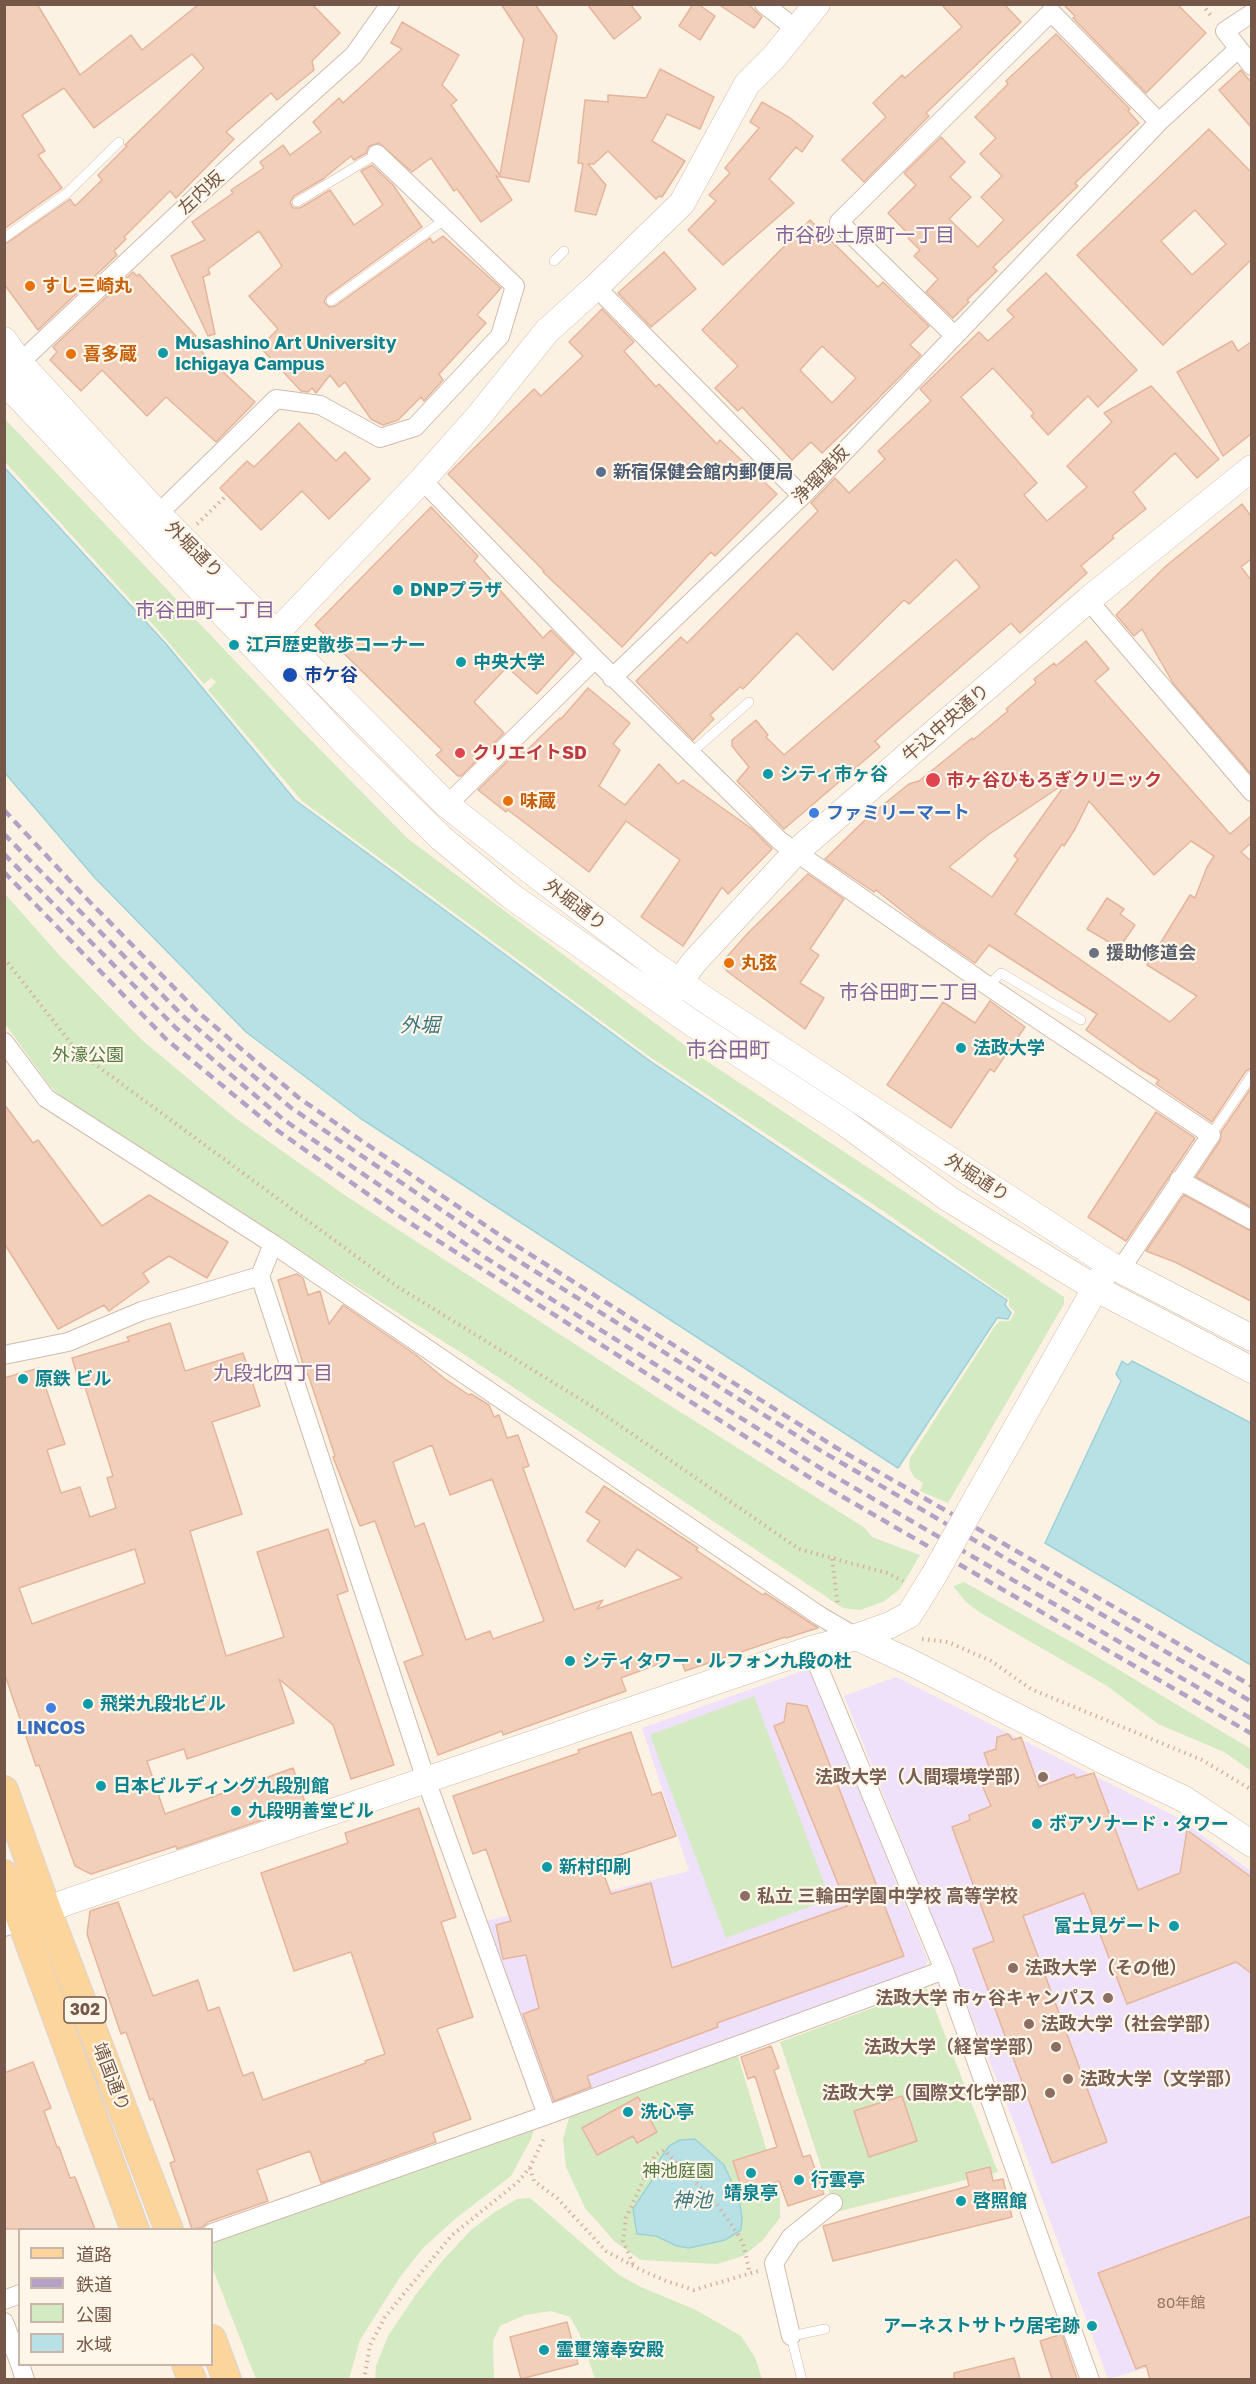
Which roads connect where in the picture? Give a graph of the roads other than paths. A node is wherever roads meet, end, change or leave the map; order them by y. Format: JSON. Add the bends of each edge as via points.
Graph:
{"nodes":[{"id":1,"x":390,"y":4,"type":"edge"},
{"id":2,"x":764,"y":4,"type":"edge"},
{"id":3,"x":817,"y":4,"type":"edge"},
{"id":4,"x":1251,"y":14,"type":"edge"},
{"id":5,"x":796,"y":30,"type":"junction"},
{"id":6,"x":1237,"y":50,"type":"junction"},
{"id":7,"x":1251,"y":66,"type":"edge"},
{"id":8,"x":1159,"y":122,"type":"junction"},
{"id":9,"x":119,"y":142,"type":"dead end"},
{"id":10,"x":377,"y":154,"type":"joint"},
{"id":11,"x":297,"y":202,"type":"dead end"},
{"id":12,"x":444,"y":220,"type":"junction"},
{"id":13,"x":4,"y":238,"type":"edge"},
{"id":14,"x":564,"y":251,"type":"dead end"},
{"id":15,"x":554,"y":261,"type":"dead end"},
{"id":16,"x":596,"y":287,"type":"junction"},
{"id":17,"x":331,"y":301,"type":"dead end"},
{"id":18,"x":955,"y":336,"type":"junction"},
{"id":19,"x":4,"y":340,"type":"edge"},
{"id":20,"x":10,"y":374,"type":"edge"},
{"id":21,"x":1251,"y":468,"type":"edge"},
{"id":22,"x":422,"y":480,"type":"junction"},
{"id":23,"x":802,"y":496,"type":"junction"},
{"id":24,"x":158,"y":514,"type":"junction"},
{"id":25,"x":1088,"y":600,"type":"junction"},
{"id":26,"x":276,"y":633,"type":"junction"},
{"id":27,"x":595,"y":659,"type":"junction"},
{"id":28,"x":612,"y":678,"type":"junction"},
{"id":29,"x":749,"y":702,"type":"dead end"},
{"id":30,"x":690,"y":754,"type":"junction"},
{"id":31,"x":1248,"y":780,"type":"edge"},
{"id":32,"x":447,"y":806,"type":"junction"},
{"id":33,"x":797,"y":851,"type":"junction"},
{"id":34,"x":679,"y":981,"type":"junction"},
{"id":35,"x":988,"y":986,"type":"junction"},
{"id":36,"x":664,"y":1003,"type":"junction"},
{"id":37,"x":1081,"y":1020,"type":"dead end"},
{"id":38,"x":4,"y":1042,"type":"edge"},
{"id":39,"x":1251,"y":1075,"type":"edge"},
{"id":40,"x":1211,"y":1135,"type":"junction"},
{"id":41,"x":1179,"y":1180,"type":"junction"},
{"id":42,"x":1251,"y":1220,"type":"edge"},
{"id":43,"x":273,"y":1244,"type":"junction"},
{"id":44,"x":1114,"y":1267,"type":"junction"},
{"id":45,"x":260,"y":1276,"type":"junction"},
{"id":46,"x":1095,"y":1288,"type":"junction"},
{"id":47,"x":1251,"y":1338,"type":"edge"},
{"id":48,"x":4,"y":1355,"type":"edge"},
{"id":49,"x":1251,"y":1370,"type":"edge"},
{"id":50,"x":856,"y":1637,"type":"junction"},
{"id":51,"x":811,"y":1649,"type":"junction"},
{"id":52,"x":426,"y":1780,"type":"junction"},
{"id":53,"x":4,"y":1790,"type":"edge"},
{"id":54,"x":1251,"y":1844,"type":"edge"},
{"id":55,"x":4,"y":1874,"type":"edge"},
{"id":56,"x":25,"y":1919,"type":"edge"},
{"id":57,"x":944,"y":1970,"type":"junction"},
{"id":58,"x":547,"y":2115,"type":"junction"},
{"id":59,"x":833,"y":2203,"type":"dead end"},
{"id":60,"x":135,"y":2228,"type":"edge"},
{"id":61,"x":169,"y":2228,"type":"edge"},
{"id":62,"x":213,"y":2233,"type":"edge"},
{"id":63,"x":4,"y":2322,"type":"edge"},
{"id":64,"x":825,"y":2329,"type":"dead end"},
{"id":65,"x":792,"y":2336,"type":"junction"},
{"id":66,"x":213,"y":2342,"type":"edge"},
{"id":67,"x":18,"y":2359,"type":"edge"},
{"id":68,"x":227,"y":2379,"type":"edge"},
{"id":69,"x":802,"y":2379,"type":"edge"},
{"id":70,"x":1090,"y":2379,"type":"edge"}],
"edges":[{"from":1,"to":20,"type":"street","name":"左内坂","via":[[354,55],[197,196]]},
{"from":2,"to":5,"type":"street"},
{"from":3,"to":5,"type":"street"},
{"from":4,"to":6,"type":"street","via":[[1225,31]]},
{"from":5,"to":16,"type":"street","via":[[747,84],[682,203]]},
{"from":6,"to":7,"type":"street"},
{"from":6,"to":8,"type":"street","name":"浄瑠璃坂"},
{"from":8,"to":18,"type":"street","name":"浄瑠璃坂"},
{"from":8,"to":18,"type":"street","via":[[1051,12],[839,222]]},
{"from":9,"to":13,"type":"lane","via":[[68,193]]},
{"from":10,"to":11,"type":"lane"},
{"from":10,"to":12,"type":"street"},
{"from":12,"to":17,"type":"lane"},
{"from":12,"to":24,"type":"street","via":[[515,286],[500,336],[415,428],[380,438],[320,405],[276,399]]},
{"from":14,"to":15,"type":"lane"},
{"from":16,"to":22,"type":"street","via":[[547,331]]},
{"from":16,"to":23,"type":"street"},
{"from":18,"to":23,"type":"street","name":"浄瑠璃坂"},
{"from":19,"to":20,"type":"street","name":"外堀通り"},
{"from":20,"to":24,"type":"street","name":"外堀通り"},
{"from":20,"to":36,"type":"street","name":"外堀通り","via":[[345,743],[441,838],[511,896]]},
{"from":21,"to":25,"type":"street","name":"牛込中央通り"},
{"from":22,"to":26,"type":"street"},
{"from":22,"to":27,"type":"street"},
{"from":23,"to":28,"type":"street","name":"浄瑠璃坂"},
{"from":24,"to":26,"type":"street","name":"外堀通り"},
{"from":25,"to":31,"type":"street"},
{"from":25,"to":33,"type":"street","name":"牛込中央通り"},
{"from":26,"to":32,"type":"street","name":"外堀通り"},
{"from":27,"to":28,"type":"street"},
{"from":27,"to":32,"type":"street"},
{"from":28,"to":30,"type":"street"},
{"from":29,"to":30,"type":"lane"},
{"from":30,"to":33,"type":"street","via":[[780,841]]},
{"from":32,"to":34,"type":"street","name":"外堀通り"},
{"from":33,"to":34,"type":"street","name":"牛込中央通り"},
{"from":33,"to":35,"type":"street"},
{"from":34,"to":36,"type":"street","name":"牛込中央通り"},
{"from":34,"to":44,"type":"street","name":"外堀通り"},
{"from":35,"to":37,"type":"lane","via":[[1001,973]]},
{"from":35,"to":40,"type":"street"},
{"from":36,"to":46,"type":"street","name":"外堀通り","via":[[949,1199]]},
{"from":38,"to":43,"type":"street","via":[[46,1098]]},
{"from":39,"to":40,"type":"lane"},
{"from":40,"to":41,"type":"street"},
{"from":41,"to":42,"type":"street"},
{"from":41,"to":44,"type":"street"},
{"from":43,"to":45,"type":"street"},
{"from":43,"to":50,"type":"street"},
{"from":44,"to":46,"type":"street"},
{"from":44,"to":47,"type":"street","name":"外堀通り"},
{"from":45,"to":48,"type":"street","via":[[142,1311],[68,1342]]},
{"from":45,"to":52,"type":"street"},
{"from":46,"to":49,"type":"street","name":"外堀通り"},
{"from":46,"to":50,"type":"street","bridge":true,"via":[[909,1615]]},
{"from":50,"to":51,"type":"street"},
{"from":50,"to":54,"type":"street","via":[[1184,1799]]},
{"from":51,"to":52,"type":"street"},
{"from":51,"to":57,"type":"street"},
{"from":52,"to":56,"type":"street"},
{"from":52,"to":58,"type":"street"},
{"from":53,"to":56,"type":"main road","name":"靖国通り","number":"302"},
{"from":55,"to":56,"type":"main road","name":"靖国通り","number":"302"},
{"from":56,"to":60,"type":"main road","name":"靖国通り","number":"302"},
{"from":56,"to":61,"type":"main road","name":"靖国通り","number":"302"},
{"from":57,"to":58,"type":"street"},
{"from":57,"to":70,"type":"street"},
{"from":58,"to":62,"type":"street"},
{"from":59,"to":65,"type":"street","via":[[792,2236],[774,2264]]},
{"from":63,"to":67,"type":"street"},
{"from":64,"to":65,"type":"lane"},
{"from":65,"to":69,"type":"lane"},
{"from":66,"to":68,"type":"main road"}]}
